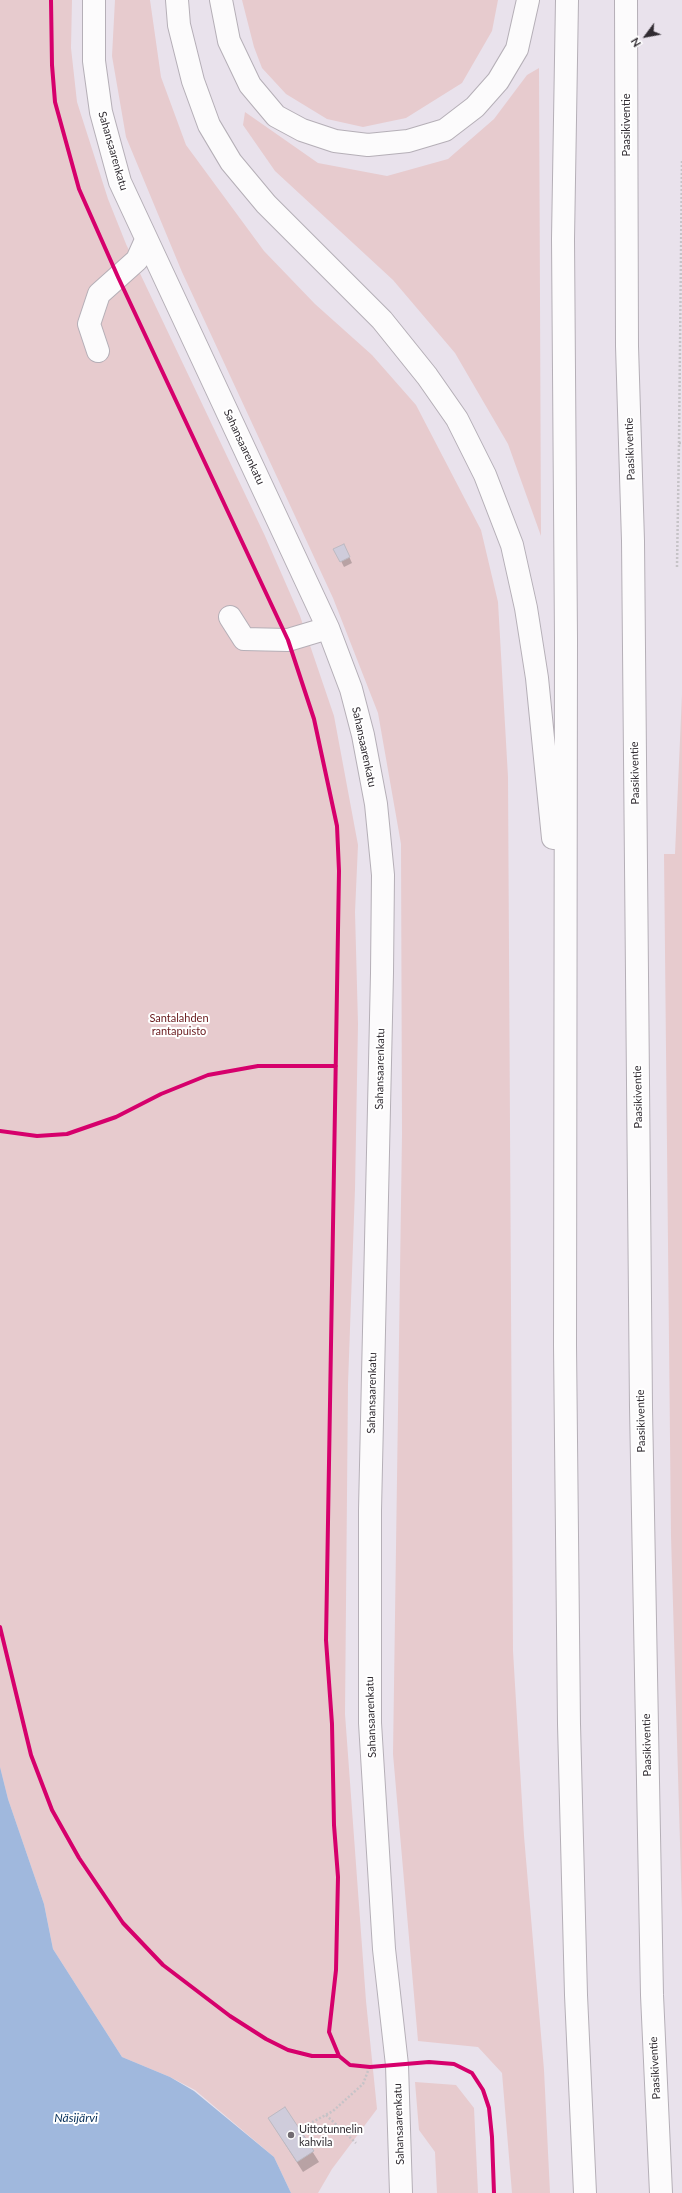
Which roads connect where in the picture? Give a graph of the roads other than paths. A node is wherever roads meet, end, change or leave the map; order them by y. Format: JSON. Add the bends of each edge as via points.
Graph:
{"nodes":[{"id":1,"x":94,"y":0,"type":"edge"},
{"id":2,"x":176,"y":0,"type":"edge"},
{"id":3,"x":222,"y":0,"type":"edge"},
{"id":4,"x":528,"y":0,"type":"edge"},
{"id":5,"x":567,"y":0,"type":"edge"},
{"id":6,"x":626,"y":0,"type":"edge"},
{"id":7,"x":634,"y":0,"type":"edge"},
{"id":8,"x":626,"y":61,"type":"junction"},
{"id":9,"x":146,"y":240,"type":"junction"},
{"id":10,"x":98,"y":351,"type":"dead end"},
{"id":11,"x":230,"y":617,"type":"dead end"},
{"id":12,"x":328,"y":628,"type":"junction"},
{"id":13,"x":564,"y":946,"type":"junction"},
{"id":14,"x":401,"y":2193,"type":"edge"},
{"id":15,"x":586,"y":2193,"type":"edge"},
{"id":16,"x":661,"y":2193,"type":"edge"}],
"edges":[{"from":1,"to":9,"type":"main road","name":"Sahansaarenkatu","via":[[94,61],[101,112],[120,182]]},
{"from":2,"to":13,"type":"main road","via":[[179,25],[193,81],[209,126],[232,162],[266,204],[382,320],[457,419],[485,475],[512,545],[526,608],[537,678]]},
{"from":3,"to":4,"type":"main road","via":[[229,41],[250,85],[276,116],[335,141],[368,145],[408,141],[445,130],[475,107],[498,81],[517,49]]},
{"from":5,"to":13,"type":"main road","via":[[562,239],[566,632]]},
{"from":6,"to":8,"type":"main road","name":"Paasikiventie"},
{"from":7,"to":8,"type":"main road"},
{"from":8,"to":16,"type":"main road","name":"Paasikiventie","via":[[627,338],[633,541],[641,1407],[652,1994]]},
{"from":9,"to":10,"type":"main road","via":[[137,260],[99,294],[89,324]]},
{"from":9,"to":12,"type":"main road","name":"Sahansaarenkatu"},
{"from":11,"to":12,"type":"main road","via":[[244,639],[288,640]]},
{"from":12,"to":14,"type":"main road","name":"Sahansaarenkatu","via":[[351,689],[363,736],[376,804],[383,875],[370,1510],[370,1723],[384,1949],[397,2065]]},
{"from":13,"to":15,"type":"main road","via":[[569,1724],[576,1995]]}]}
